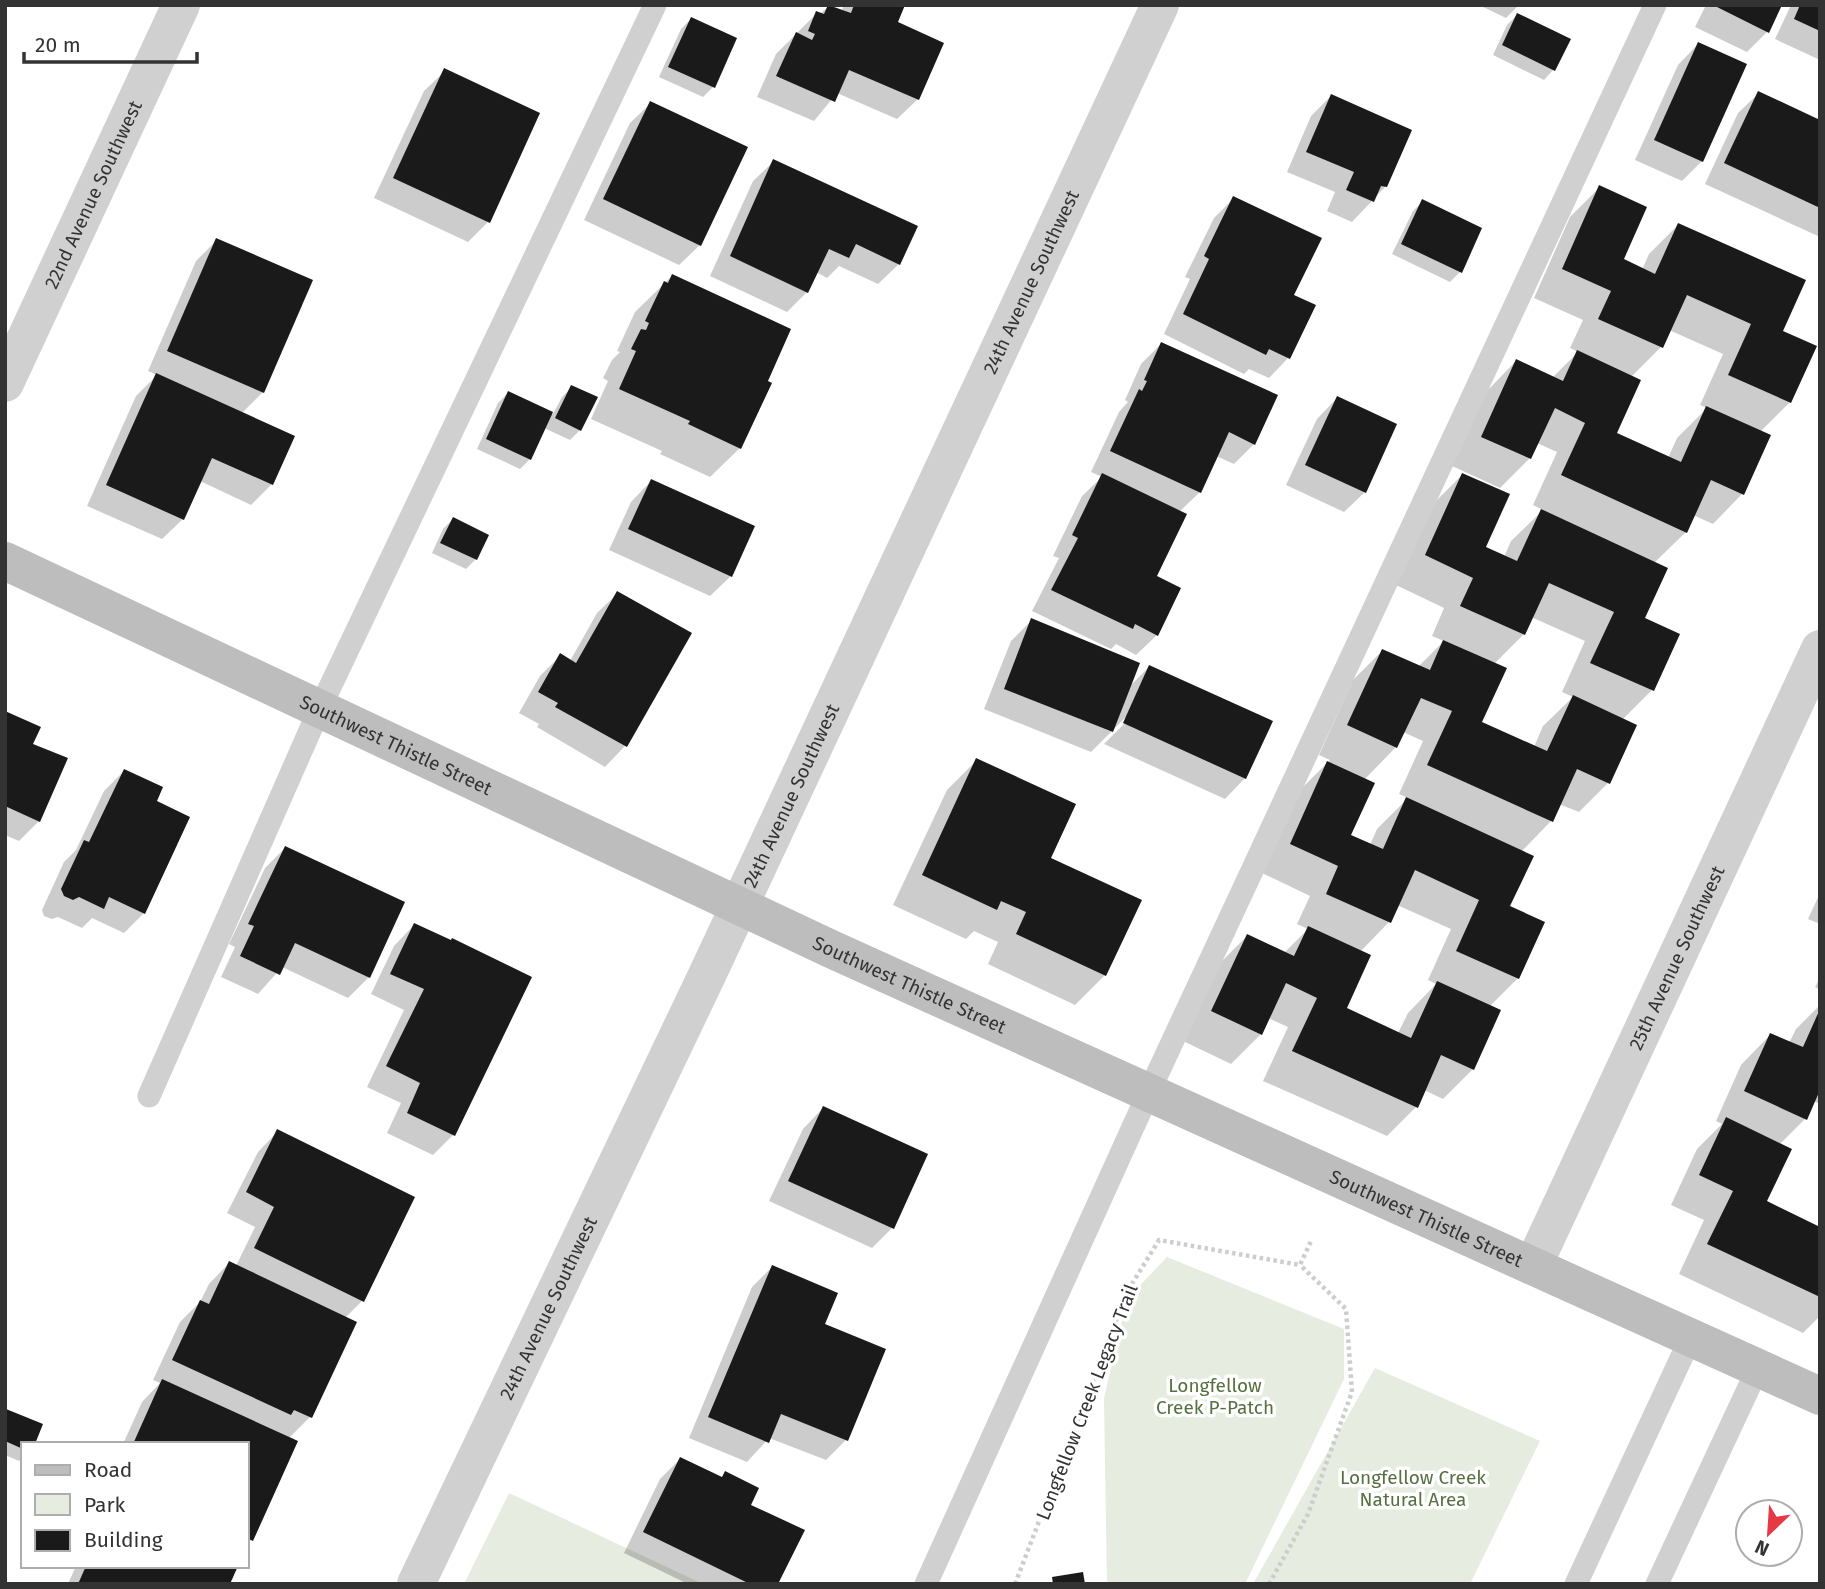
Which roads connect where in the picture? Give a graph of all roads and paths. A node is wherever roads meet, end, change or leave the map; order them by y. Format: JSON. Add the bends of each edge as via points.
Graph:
{"nodes":[{"id":1,"x":181,"y":5,"type":"edge"},
{"id":2,"x":655,"y":5,"type":"edge"},
{"id":3,"x":1160,"y":5,"type":"edge"},
{"id":4,"x":1655,"y":5,"type":"edge"},
{"id":5,"x":5,"y":383,"type":"edge"},
{"id":6,"x":5,"y":561,"type":"edge"},
{"id":7,"x":1820,"y":649,"type":"edge"},
{"id":8,"x":320,"y":708,"type":"junction"},
{"id":9,"x":739,"y":906,"type":"junction"},
{"id":10,"x":1148,"y":1094,"type":"junction"},
{"id":11,"x":149,"y":1096,"type":"dead end"},
{"id":12,"x":1311,"y":1241,"type":"dead end"},
{"id":13,"x":1300,"y":1265,"type":"junction"},
{"id":14,"x":1533,"y":1266,"type":"junction"},
{"id":15,"x":1691,"y":1337,"type":"junction"},
{"id":16,"x":1758,"y":1367,"type":"junction"},
{"id":17,"x":1820,"y":1396,"type":"edge"},
{"id":18,"x":416,"y":1584,"type":"edge"},
{"id":19,"x":926,"y":1584,"type":"edge"},
{"id":20,"x":1016,"y":1584,"type":"edge"},
{"id":21,"x":1269,"y":1584,"type":"edge"},
{"id":22,"x":1576,"y":1584,"type":"edge"},
{"id":23,"x":1657,"y":1584,"type":"edge"}],
"edges":[{"from":1,"to":5,"type":"street","name":"22nd Avenue Southwest"},
{"from":2,"to":8,"type":"lane"},
{"from":3,"to":9,"type":"street","name":"24th Avenue Southwest"},
{"from":4,"to":10,"type":"lane"},
{"from":6,"to":8,"type":"street","name":"Southwest Thistle Street"},
{"from":7,"to":14,"type":"street","name":"25th Avenue Southwest"},
{"from":8,"to":9,"type":"street","name":"Southwest Thistle Street"},
{"from":8,"to":11,"type":"lane"},
{"from":9,"to":10,"type":"street","name":"Southwest Thistle Street"},
{"from":9,"to":18,"type":"street","name":"24th Avenue Southwest"},
{"from":10,"to":14,"type":"street","name":"Southwest Thistle Street"},
{"from":10,"to":19,"type":"lane"},
{"from":12,"to":13,"type":"path"},
{"from":13,"to":20,"type":"path","name":"Longfellow Creek Legacy Trail","via":[[1160,1240],[1127,1292]]},
{"from":13,"to":21,"type":"path","via":[[1346,1308],[1352,1392],[1308,1514]]},
{"from":14,"to":15,"type":"street","name":"Southwest Thistle Street"},
{"from":15,"to":16,"type":"street","name":"Southwest Thistle Street"},
{"from":15,"to":22,"type":"lane"},
{"from":16,"to":17,"type":"street","name":"Southwest Thistle Street"},
{"from":16,"to":23,"type":"lane"}]}
